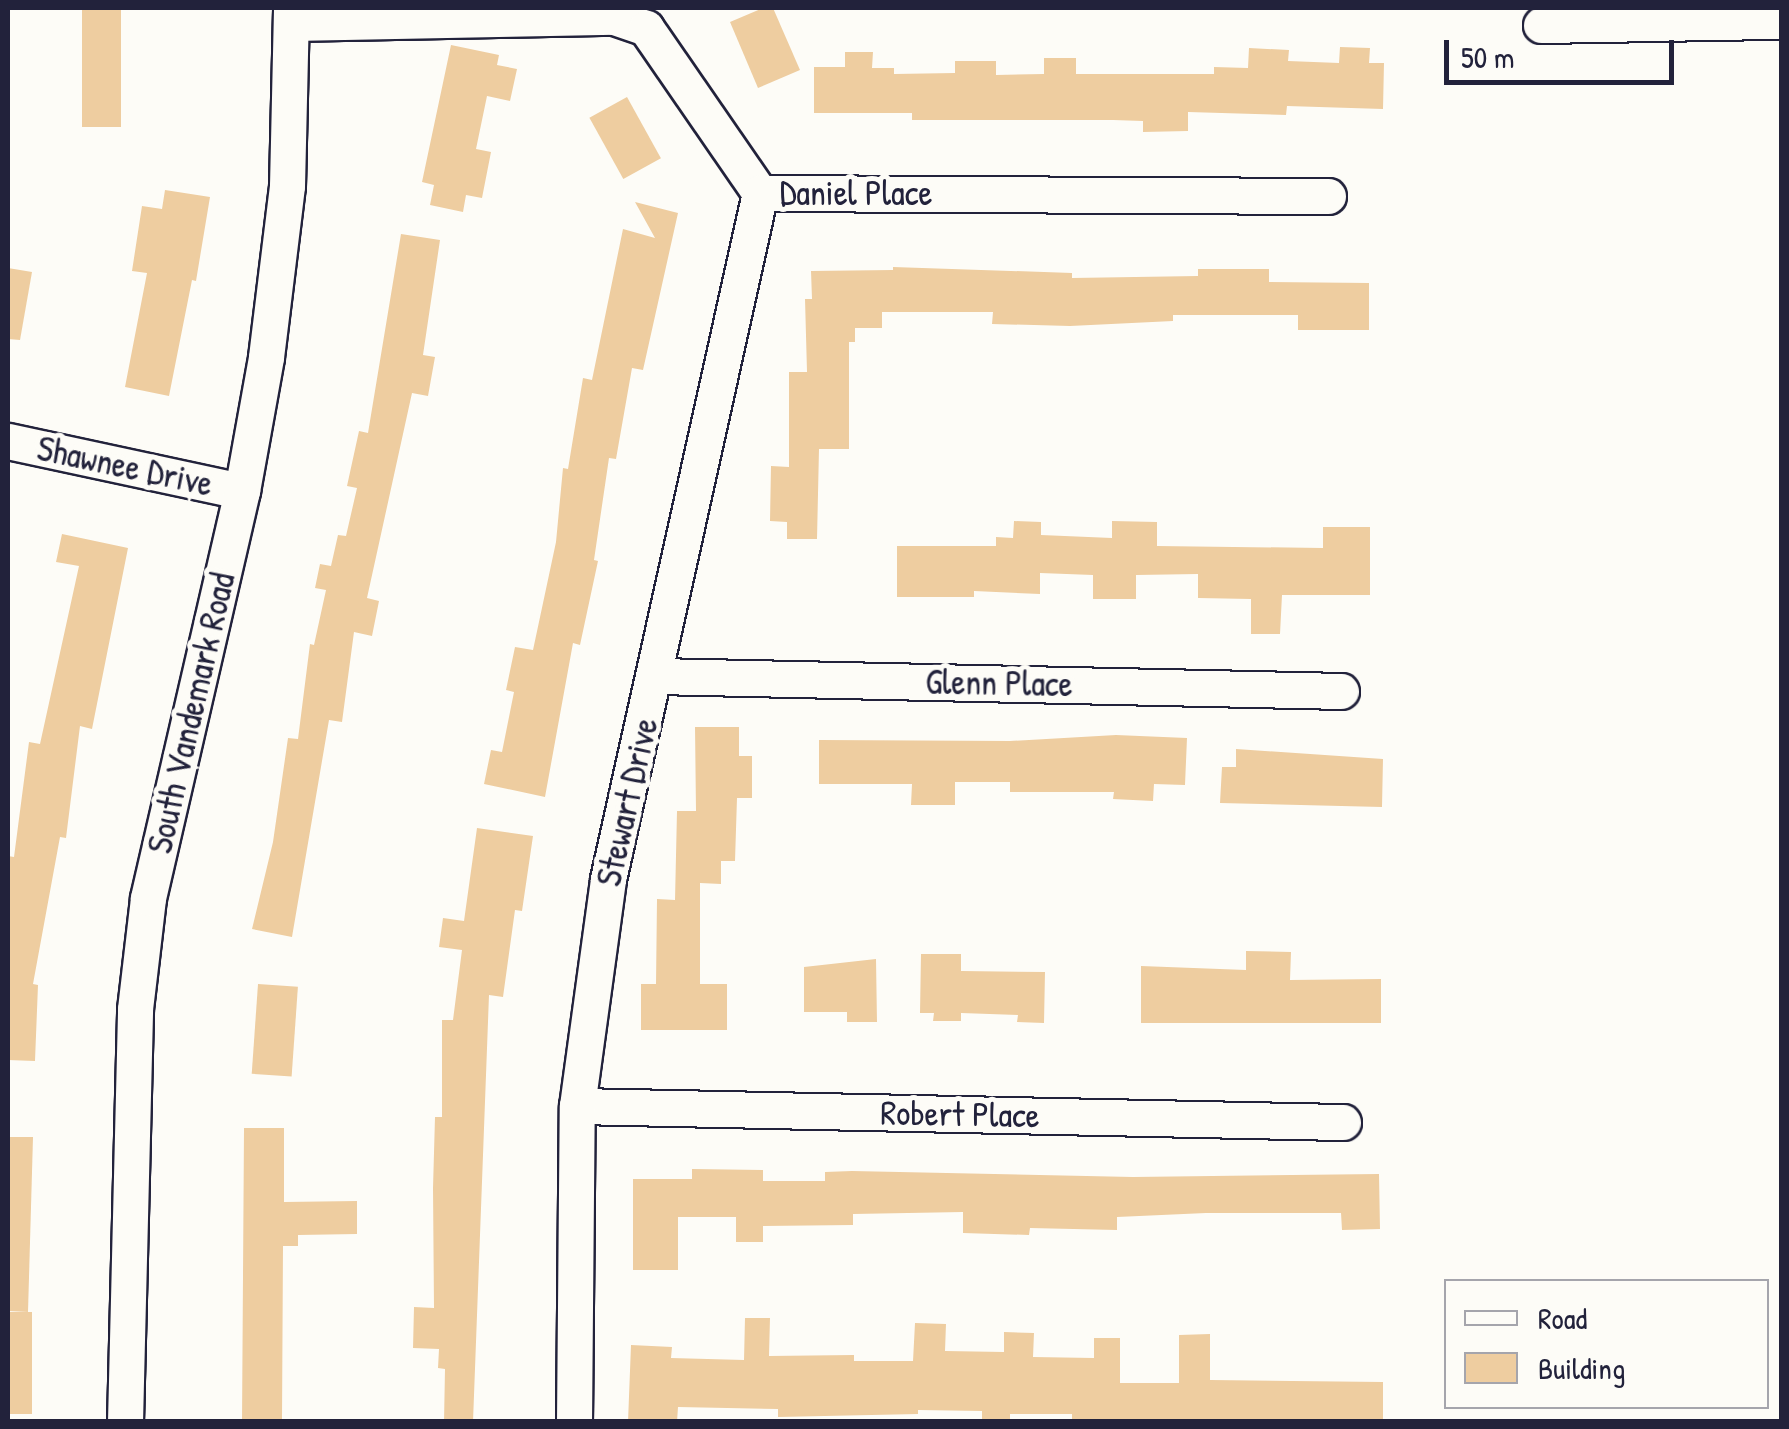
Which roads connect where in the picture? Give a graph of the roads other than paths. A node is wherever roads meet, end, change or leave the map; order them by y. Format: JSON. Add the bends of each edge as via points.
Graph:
{"nodes":[{"id":1,"x":291,"y":15,"type":"edge"},
{"id":2,"x":1782,"y":21,"type":"edge"},
{"id":3,"x":1541,"y":26,"type":"dead end"},
{"id":4,"x":760,"y":193,"type":"junction"},
{"id":5,"x":1328,"y":196,"type":"dead end"},
{"id":6,"x":8,"y":442,"type":"edge"},
{"id":7,"x":242,"y":491,"type":"junction"},
{"id":8,"x":656,"y":676,"type":"junction"},
{"id":9,"x":1341,"y":691,"type":"dead end"},
{"id":10,"x":577,"y":1106,"type":"junction"},
{"id":11,"x":1342,"y":1122,"type":"dead end"},
{"id":12,"x":125,"y":1422,"type":"edge"},
{"id":13,"x":574,"y":1422,"type":"edge"}],
"edges":[{"from":1,"to":4,"type":"street","name":"Daniel Place","via":[[614,17],[646,28]]},
{"from":1,"to":7,"type":"street","name":"South Vandemark Road","via":[[288,186]]},
{"from":2,"to":3,"type":"street"},
{"from":4,"to":5,"type":"street","name":"Daniel Place"},
{"from":4,"to":8,"type":"street","name":"Stewart Drive"},
{"from":6,"to":7,"type":"street","name":"Shawnee Drive"},
{"from":7,"to":12,"type":"street","name":"South Vandemark Road","via":[[148,898],[135,1009]]},
{"from":8,"to":9,"type":"street","name":"Glenn Place"},
{"from":8,"to":10,"type":"street","name":"Stewart Drive","via":[[608,879]]},
{"from":10,"to":11,"type":"street","name":"Robert Place"},
{"from":10,"to":13,"type":"street","name":"Stewart Drive"}]}
